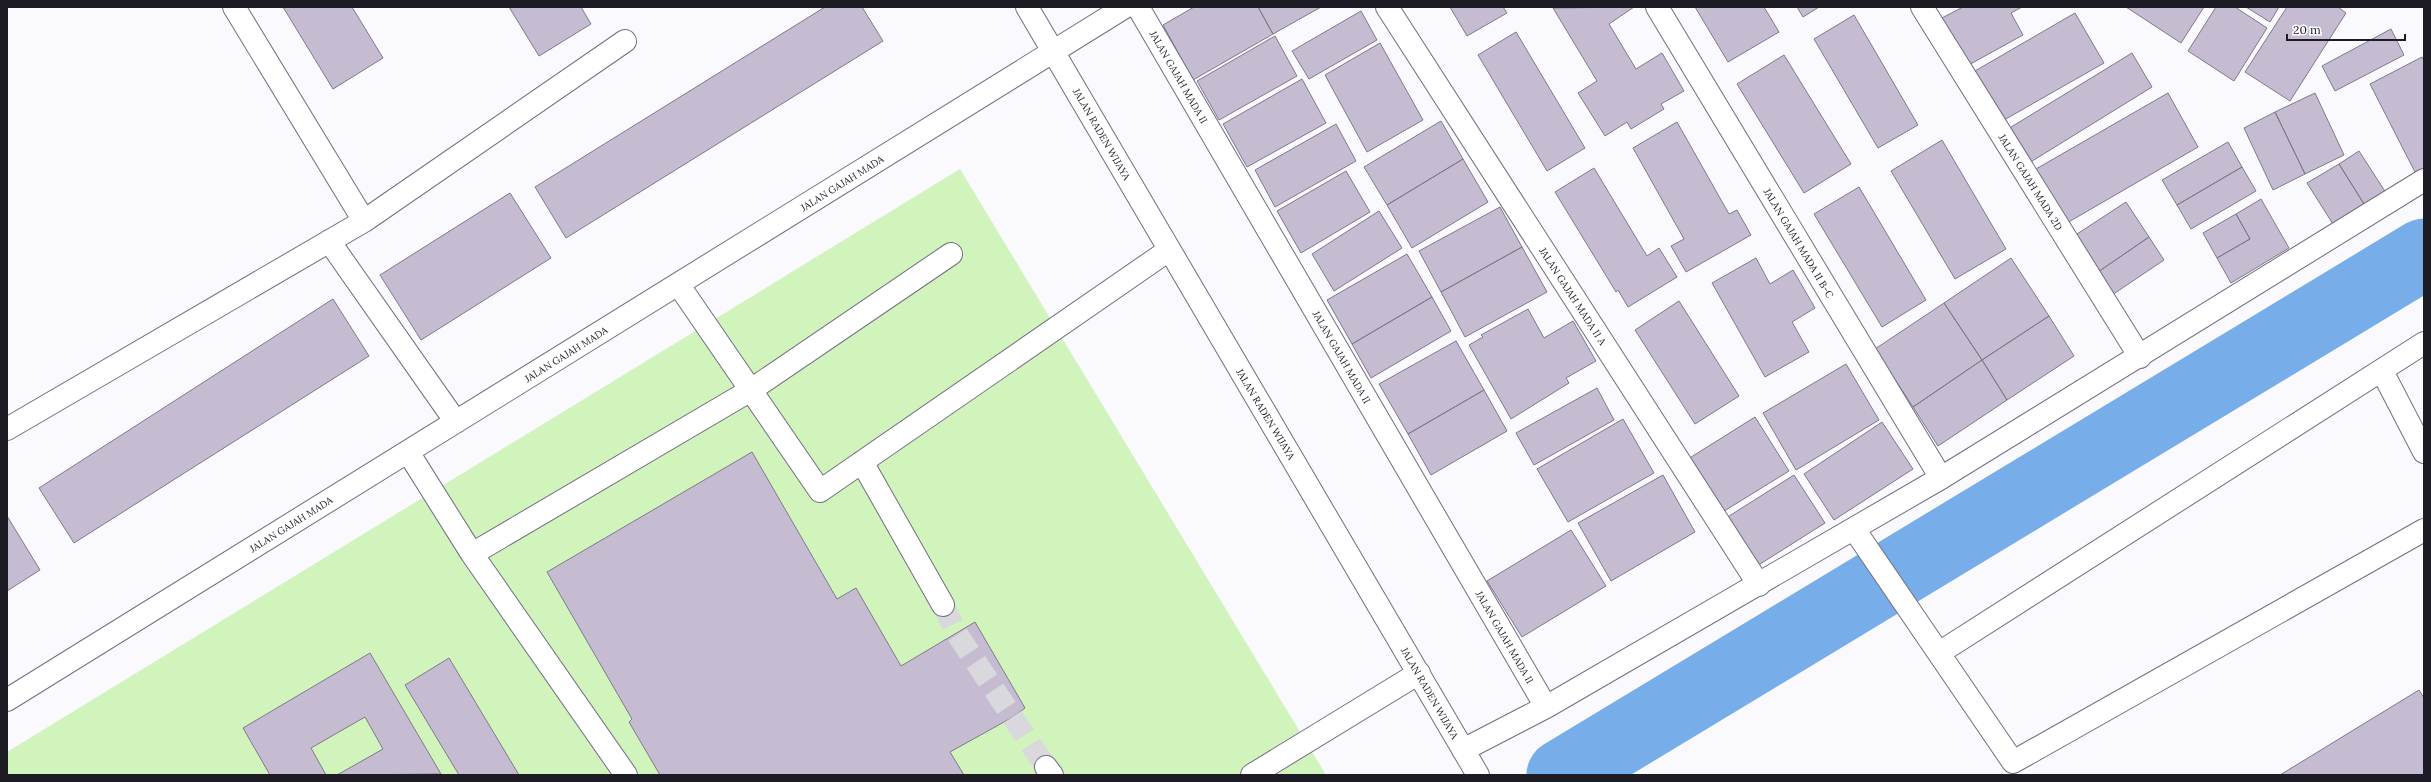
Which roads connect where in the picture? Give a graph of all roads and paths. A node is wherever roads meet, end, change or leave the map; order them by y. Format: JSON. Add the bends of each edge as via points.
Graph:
{"nodes":[{"id":1,"x":234,"y":7,"type":"edge"},
{"id":2,"x":1027,"y":7,"type":"edge"},
{"id":3,"x":1126,"y":7,"type":"edge"},
{"id":4,"x":1138,"y":7,"type":"edge"},
{"id":5,"x":1387,"y":7,"type":"edge"},
{"id":6,"x":1657,"y":7,"type":"edge"},
{"id":7,"x":1922,"y":7,"type":"edge"},
{"id":8,"x":625,"y":41,"type":"dead end"},
{"id":9,"x":1054,"y":52,"type":"junction"},
{"id":10,"x":2424,"y":180,"type":"edge"},
{"id":11,"x":364,"y":221,"type":"junction"},
{"id":12,"x":330,"y":241,"type":"junction"},
{"id":13,"x":1169,"y":250,"type":"junction"},
{"id":14,"x":951,"y":254,"type":"dead end"},
{"id":15,"x":678,"y":284,"type":"junction"},
{"id":16,"x":2424,"y":343,"type":"edge"},
{"id":17,"x":2140,"y":357,"type":"junction"},
{"id":18,"x":2382,"y":372,"type":"junction"},
{"id":19,"x":751,"y":390,"type":"junction"},
{"id":20,"x":456,"y":422,"type":"junction"},
{"id":21,"x":7,"y":429,"type":"edge"},
{"id":22,"x":408,"y":452,"type":"junction"},
{"id":23,"x":2424,"y":452,"type":"edge"},
{"id":24,"x":862,"y":462,"type":"junction"},
{"id":25,"x":1941,"y":478,"type":"junction"},
{"id":26,"x":1854,"y":529,"type":"junction"},
{"id":27,"x":2424,"y":530,"type":"edge"},
{"id":28,"x":472,"y":554,"type":"junction"},
{"id":29,"x":1760,"y":585,"type":"junction"},
{"id":30,"x":943,"y":605,"type":"tunnel mouth"},
{"id":31,"x":1939,"y":654,"type":"junction"},
{"id":32,"x":1419,"y":674,"type":"junction"},
{"id":33,"x":7,"y":700,"type":"edge"},
{"id":34,"x":1546,"y":707,"type":"junction"},
{"id":35,"x":1464,"y":750,"type":"junction"},
{"id":36,"x":1266,"y":771,"type":"edge"},
{"id":37,"x":626,"y":775,"type":"edge"},
{"id":38,"x":1478,"y":775,"type":"edge"}],
"edges":[{"from":1,"to":11,"type":"street"},
{"from":2,"to":9,"type":"street","name":"JALAN RADEN WIJAYA"},
{"from":3,"to":9,"type":"street","name":"JALAN GAJAH MADA"},
{"from":4,"to":34,"type":"street","name":"JALAN GAJAH MADA II"},
{"from":5,"to":29,"type":"street","name":"JALAN GAJAH MADA II A"},
{"from":6,"to":25,"type":"street","name":"JALAN GAJAH MADA II B-C"},
{"from":7,"to":17,"type":"street","name":"JALAN GAJAH MADA 2D"},
{"from":8,"to":11,"type":"street"},
{"from":9,"to":13,"type":"street","name":"JALAN RADEN WIJAYA"},
{"from":9,"to":15,"type":"street","name":"JALAN GAJAH MADA"},
{"from":10,"to":17,"type":"street"},
{"from":11,"to":12,"type":"street"},
{"from":12,"to":20,"type":"street"},
{"from":12,"to":21,"type":"street"},
{"from":13,"to":24,"type":"street"},
{"from":13,"to":32,"type":"street","name":"JALAN RADEN WIJAYA"},
{"from":14,"to":19,"type":"street"},
{"from":15,"to":19,"type":"street"},
{"from":15,"to":20,"type":"street","name":"JALAN GAJAH MADA"},
{"from":16,"to":18,"type":"street"},
{"from":17,"to":25,"type":"street"},
{"from":18,"to":23,"type":"street"},
{"from":18,"to":31,"type":"street"},
{"from":19,"to":24,"type":"street","via":[[820,491]]},
{"from":19,"to":28,"type":"street"},
{"from":20,"to":22,"type":"street","name":"JALAN GAJAH MADA"},
{"from":22,"to":28,"type":"street"},
{"from":22,"to":33,"type":"street","name":"JALAN GAJAH MADA"},
{"from":24,"to":30,"type":"street"},
{"from":25,"to":26,"type":"street"},
{"from":26,"to":29,"type":"street"},
{"from":26,"to":31,"type":"street"},
{"from":27,"to":31,"type":"street","via":[[2014,762]]},
{"from":28,"to":37,"type":"street"},
{"from":29,"to":34,"type":"street"},
{"from":32,"to":35,"type":"street","name":"JALAN RADEN WIJAYA"},
{"from":32,"to":36,"type":"street"},
{"from":34,"to":35,"type":"street"},
{"from":35,"to":38,"type":"street","name":"JALAN RADEN WIJAYA"}]}
